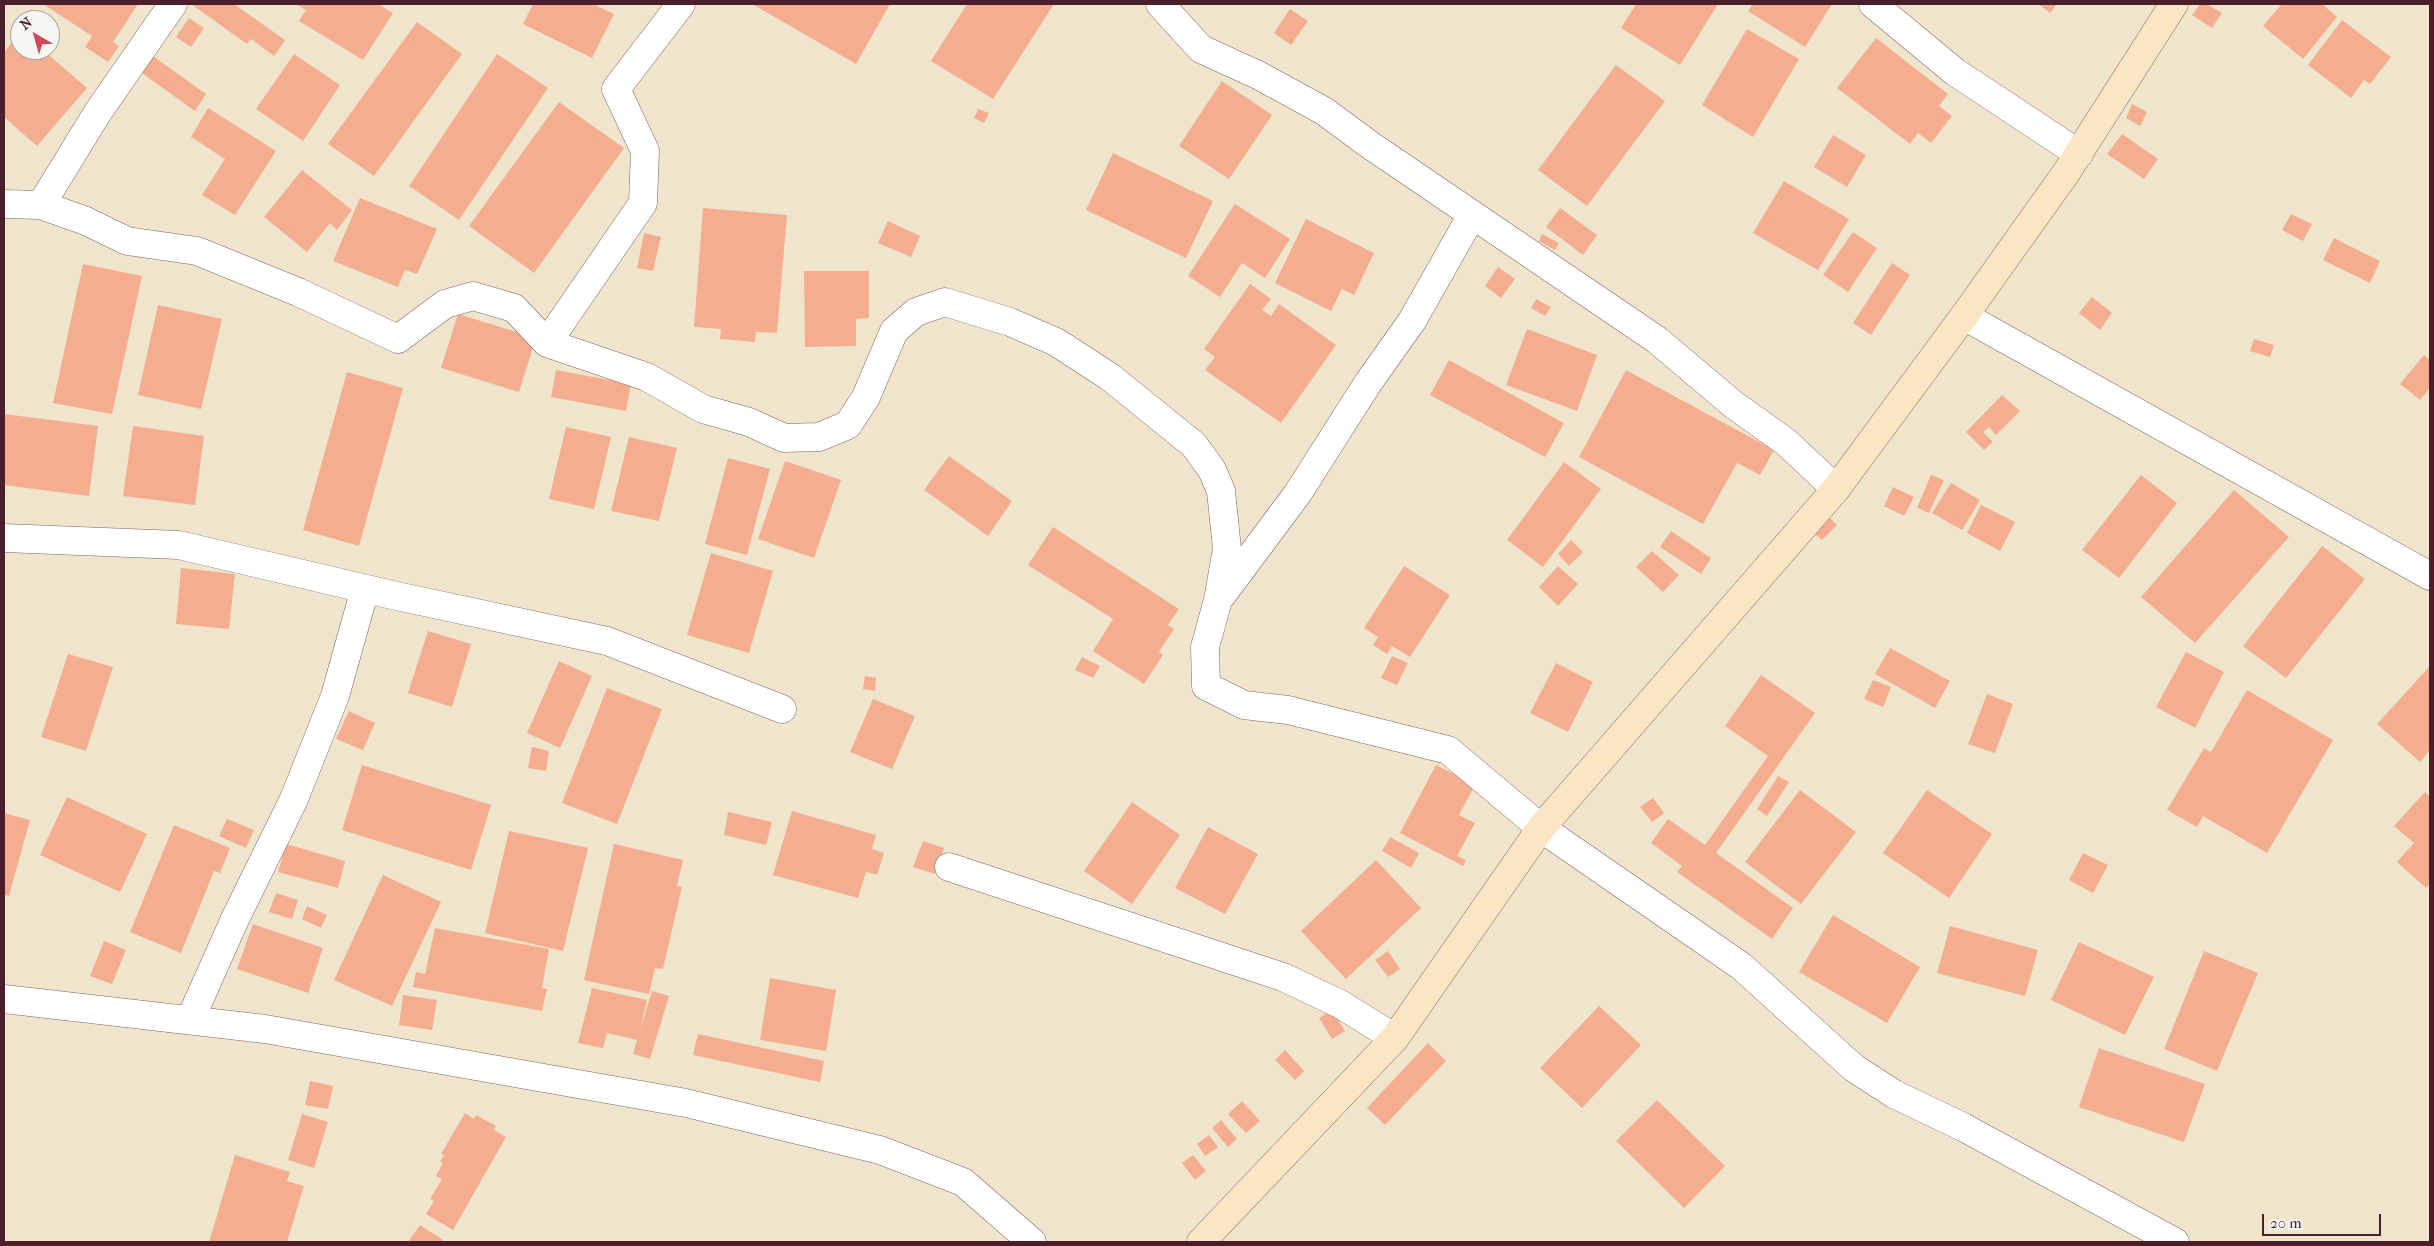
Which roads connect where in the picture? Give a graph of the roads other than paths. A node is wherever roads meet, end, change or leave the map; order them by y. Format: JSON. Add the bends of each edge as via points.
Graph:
{"nodes":[{"id":1,"x":173,"y":4,"type":"edge"},
{"id":2,"x":681,"y":4,"type":"edge"},
{"id":3,"x":1160,"y":4,"type":"edge"},
{"id":4,"x":1873,"y":4,"type":"edge"},
{"id":5,"x":2174,"y":4,"type":"edge"},
{"id":6,"x":2078,"y":154,"type":"junction"},
{"id":7,"x":4,"y":204,"type":"edge"},
{"id":8,"x":42,"y":205,"type":"junction"},
{"id":9,"x":1472,"y":215,"type":"junction"},
{"id":10,"x":1964,"y":316,"type":"junction"},
{"id":11,"x":547,"y":343,"type":"junction"},
{"id":12,"x":1836,"y":489,"type":"junction"},
{"id":13,"x":4,"y":538,"type":"edge"},
{"id":14,"x":2430,"y":576,"type":"edge"},
{"id":15,"x":365,"y":589,"type":"junction"},
{"id":16,"x":1218,"y":600,"type":"junction"},
{"id":17,"x":782,"y":709,"type":"dead end"},
{"id":18,"x":1540,"y":828,"type":"junction"},
{"id":19,"x":948,"y":867,"type":"dead end"},
{"id":20,"x":4,"y":999,"type":"edge"},
{"id":21,"x":190,"y":1020,"type":"junction"},
{"id":22,"x":1395,"y":1038,"type":"junction"},
{"id":23,"x":1032,"y":1242,"type":"edge"},
{"id":24,"x":1201,"y":1242,"type":"edge"},
{"id":25,"x":2175,"y":1242,"type":"edge"}],
"edges":[{"from":1,"to":8,"type":"street","via":[[98,112]]},
{"from":2,"to":11,"type":"street","via":[[616,89],[644,151],[643,203]]},
{"from":3,"to":9,"type":"street","via":[[1201,49],[1324,111]]},
{"from":4,"to":6,"type":"street","via":[[1955,72]]},
{"from":5,"to":6,"type":"street"},
{"from":6,"to":10,"type":"street"},
{"from":7,"to":8,"type":"street"},
{"from":8,"to":11,"type":"street","via":[[127,241],[197,252],[298,292],[398,339],[445,304],[474,296],[514,308]]},
{"from":9,"to":12,"type":"street","via":[[1657,340],[1734,405],[1786,442]]},
{"from":9,"to":16,"type":"street","via":[[1412,321],[1298,493]]},
{"from":10,"to":12,"type":"street"},
{"from":10,"to":14,"type":"street"},
{"from":11,"to":16,"type":"street","via":[[647,377],[703,408],[749,422],[784,438],[819,437],[848,424],[866,397],[894,331],[916,312],[944,302],[1010,322],[1056,342],[1110,377],[1194,445],[1212,470],[1221,491],[1227,550]]},
{"from":12,"to":18,"type":"street"},
{"from":13,"to":15,"type":"street","via":[[178,545]]},
{"from":15,"to":17,"type":"street","via":[[607,641]]},
{"from":15,"to":21,"type":"street","via":[[336,696],[294,799]]},
{"from":16,"to":18,"type":"street","via":[[1205,647],[1206,686],[1244,705],[1288,710],[1448,750]]},
{"from":18,"to":22,"type":"street"},
{"from":18,"to":25,"type":"street","via":[[1741,966],[1854,1068],[1894,1094],[1963,1127]]},
{"from":19,"to":22,"type":"street","via":[[1283,977],[1340,1004]]},
{"from":20,"to":21,"type":"street"},
{"from":21,"to":23,"type":"street","via":[[265,1029],[686,1103],[880,1150],[963,1182]]},
{"from":22,"to":24,"type":"street"}]}
